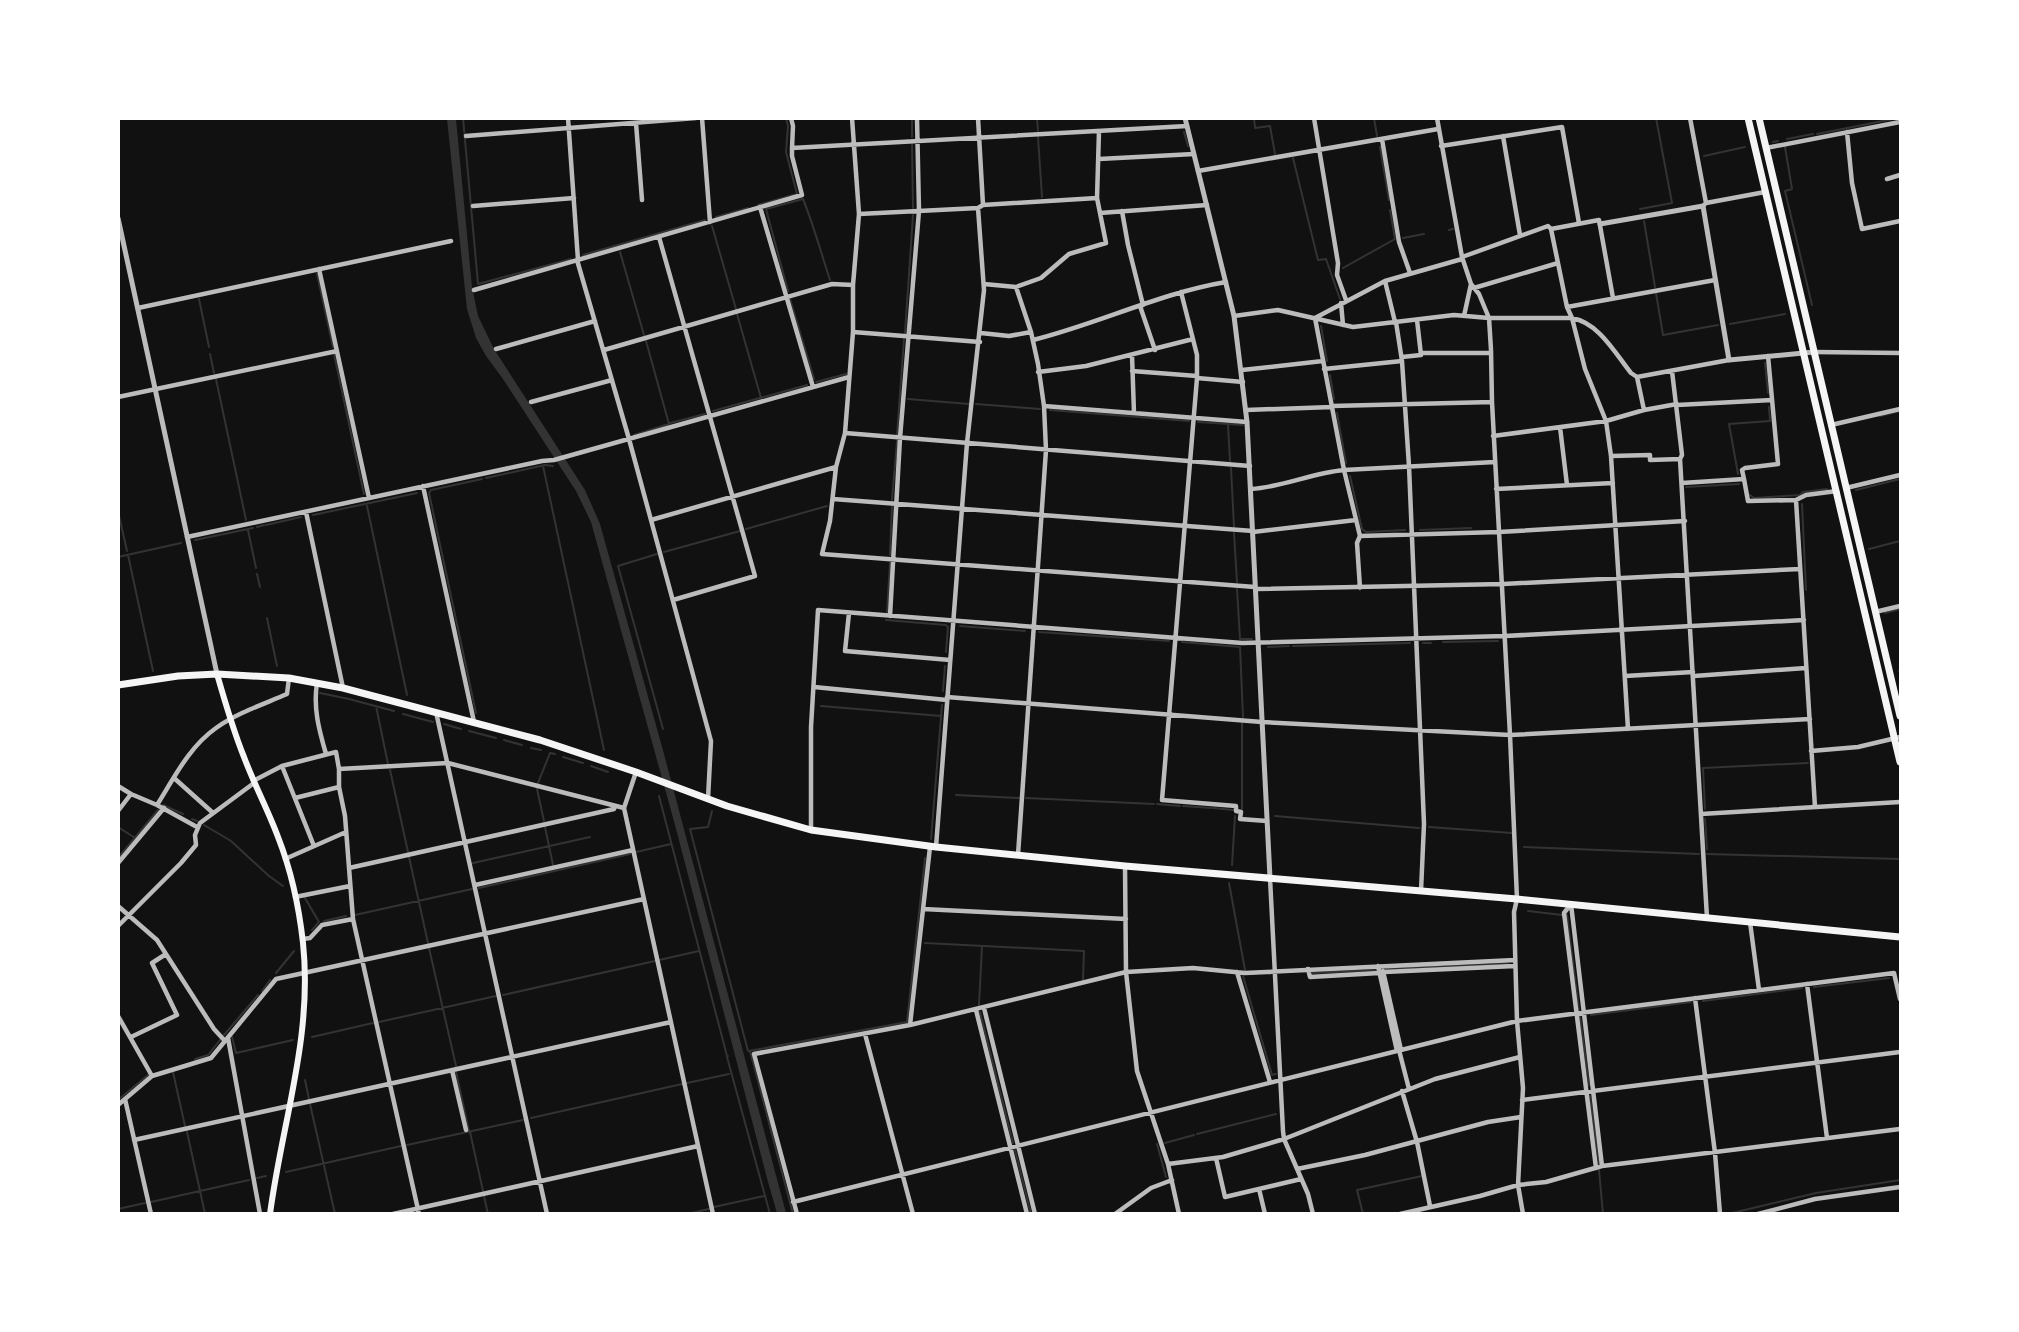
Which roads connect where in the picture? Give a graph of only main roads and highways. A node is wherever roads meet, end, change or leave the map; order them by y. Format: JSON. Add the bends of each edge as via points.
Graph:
{"nodes":[{"id":1,"x":1748,"y":118,"type":"edge"},
{"id":2,"x":1759,"y":118,"type":"edge"},
{"id":3,"x":217,"y":674,"type":"junction"},
{"id":4,"x":118,"y":685,"type":"edge"},
{"id":5,"x":1900,"y":716,"type":"edge"},
{"id":6,"x":1898,"y":737,"type":"edge"},
{"id":7,"x":1900,"y":762,"type":"edge"},
{"id":8,"x":1900,"y":938,"type":"edge"},
{"id":9,"x":270,"y":1214,"type":"edge"}],
"edges":[{"from":1,"to":6,"type":"main road"},
{"from":2,"to":5,"type":"main road"},
{"from":3,"to":4,"type":"main road"},
{"from":3,"to":8,"type":"main road","via":[[290,678],[436,711],[540,740],[727,806],[811,830],[933,847]]},
{"from":3,"to":9,"type":"main road","via":[[230,719],[278,837],[303,939],[302,1042]]},
{"from":6,"to":7,"type":"main road"}]}
